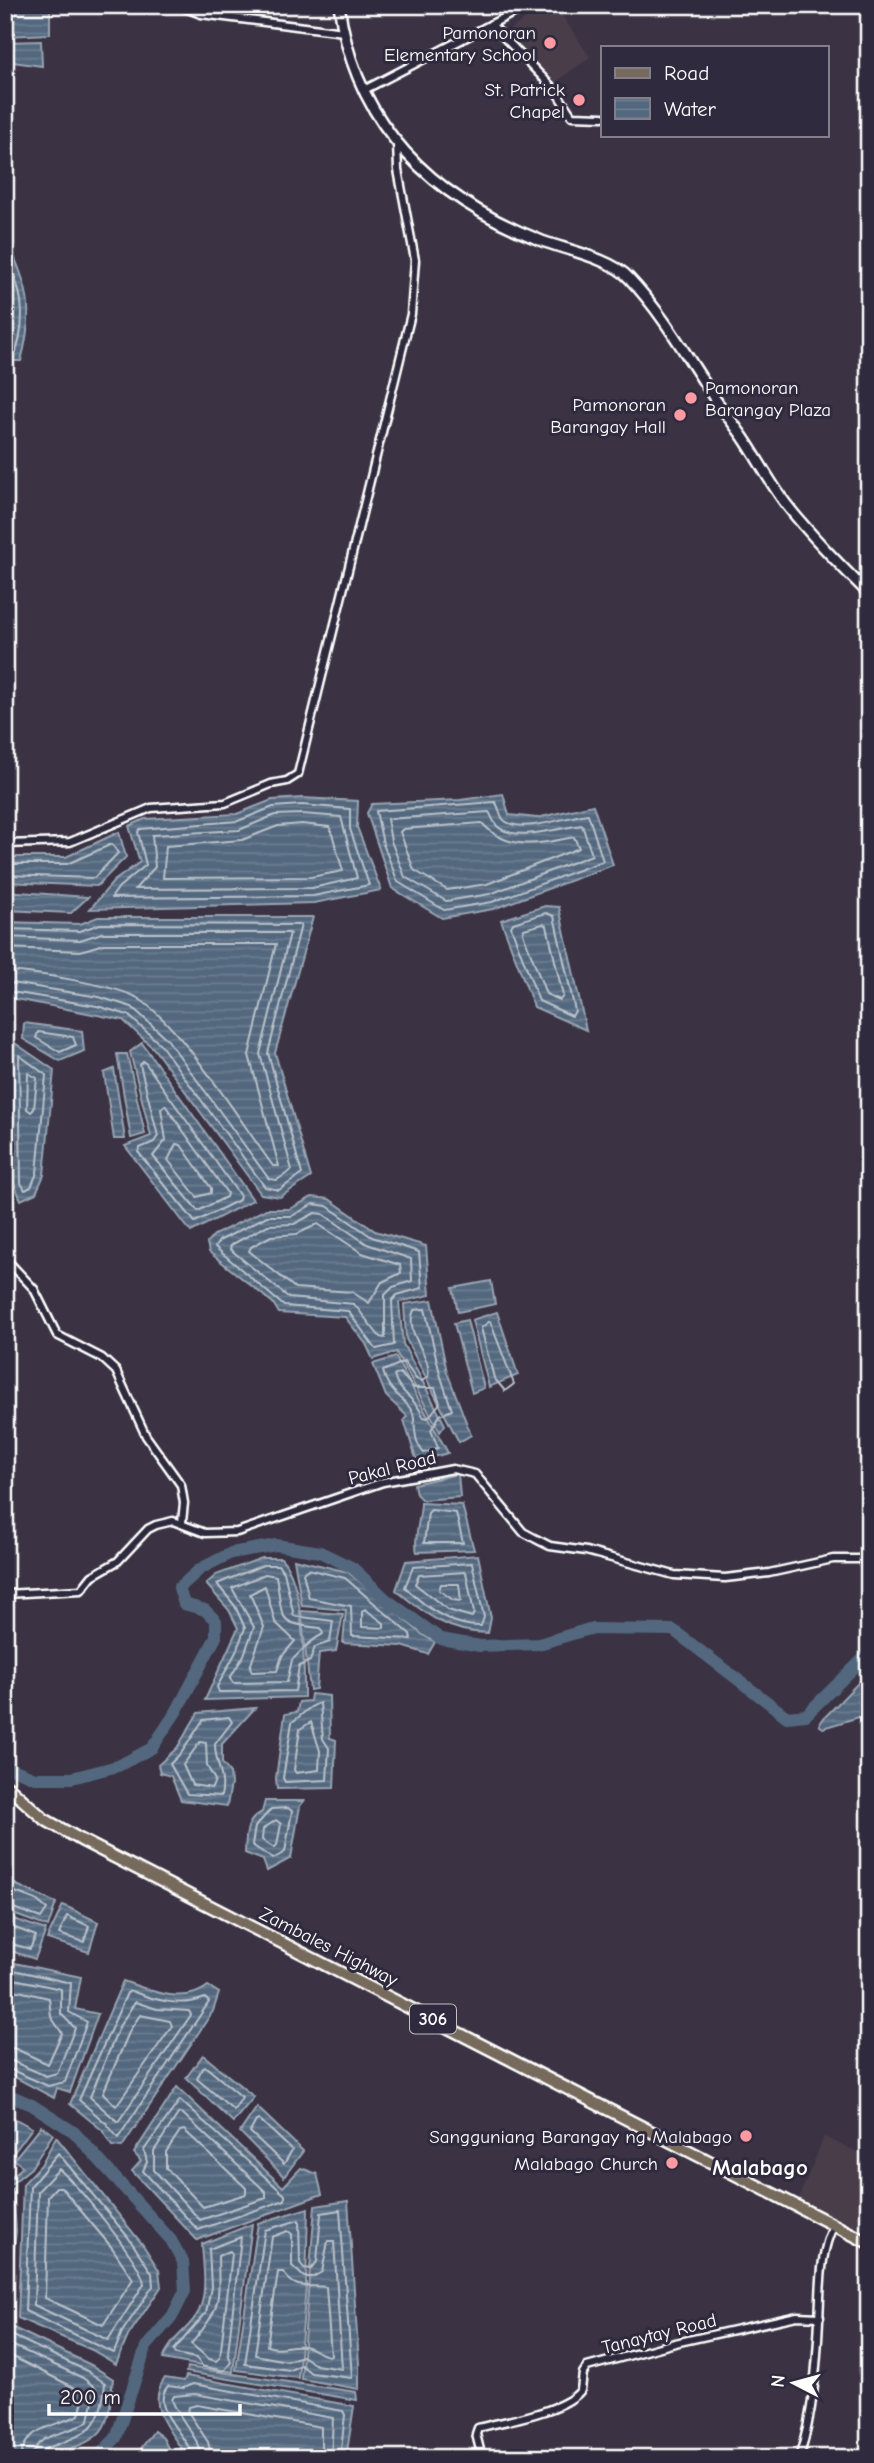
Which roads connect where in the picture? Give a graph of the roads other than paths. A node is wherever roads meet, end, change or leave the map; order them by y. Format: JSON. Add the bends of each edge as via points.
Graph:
{"nodes":[{"id":1,"x":177,"y":5,"type":"edge"},
{"id":2,"x":339,"y":5,"type":"edge"},
{"id":3,"x":535,"y":5,"type":"edge"},
{"id":4,"x":491,"y":24,"type":"junction"},
{"id":5,"x":344,"y":32,"type":"junction"},
{"id":6,"x":363,"y":90,"type":"junction"},
{"id":7,"x":601,"y":117,"type":"edge"},
{"id":8,"x":397,"y":141,"type":"junction"},
{"id":9,"x":869,"y":594,"type":"edge"},
{"id":10,"x":5,"y":844,"type":"edge"},
{"id":11,"x":5,"y":1258,"type":"edge"},
{"id":12,"x":182,"y":1522,"type":"junction"},
{"id":13,"x":869,"y":1559,"type":"edge"},
{"id":14,"x":5,"y":1594,"type":"edge"},
{"id":15,"x":5,"y":1784,"type":"edge"},
{"id":16,"x":834,"y":2225,"type":"junction"},
{"id":17,"x":869,"y":2243,"type":"edge"},
{"id":18,"x":820,"y":2317,"type":"junction"},
{"id":19,"x":482,"y":2458,"type":"edge"},
{"id":20,"x":799,"y":2458,"type":"edge"}],
"edges":[{"from":1,"to":5,"type":"street","via":[[201,15]]},
{"from":2,"to":5,"type":"street"},
{"from":3,"to":4,"type":"street"},
{"from":4,"to":6,"type":"street"},
{"from":4,"to":7,"type":"street","via":[[555,90],[572,116]]},
{"from":5,"to":6,"type":"street"},
{"from":6,"to":8,"type":"street"},
{"from":8,"to":9,"type":"street","via":[[440,187],[474,210],[627,275],[677,337],[786,504]]},
{"from":8,"to":10,"type":"street","via":[[415,260],[413,299],[298,774],[225,803],[151,808],[70,842]]},
{"from":11,"to":12,"type":"street","via":[[34,1289],[57,1335],[102,1358],[116,1371],[146,1436],[181,1486]]},
{"from":12,"to":13,"type":"street","name":"Pakal Road","via":[[205,1533],[237,1532],[383,1482],[461,1469],[475,1474],[523,1532],[550,1546],[674,1575],[725,1578],[833,1559]]},
{"from":12,"to":14,"type":"street","name":"Pakal Road","via":[[151,1526],[118,1561],[92,1576],[81,1590]]},
{"from":15,"to":16,"type":"main road","name":"Zambales Highway","number":"306","via":[[44,1819],[81,1840]]},
{"from":16,"to":17,"type":"main road","name":"Zambales Highway","number":"306"},
{"from":16,"to":18,"type":"street","via":[[825,2249]]},
{"from":18,"to":19,"type":"street","name":"Tanaytay Road","via":[[797,2316],[587,2367],[578,2395],[509,2423],[478,2428]]},
{"from":18,"to":20,"type":"street","via":[[808,2423]]}]}
